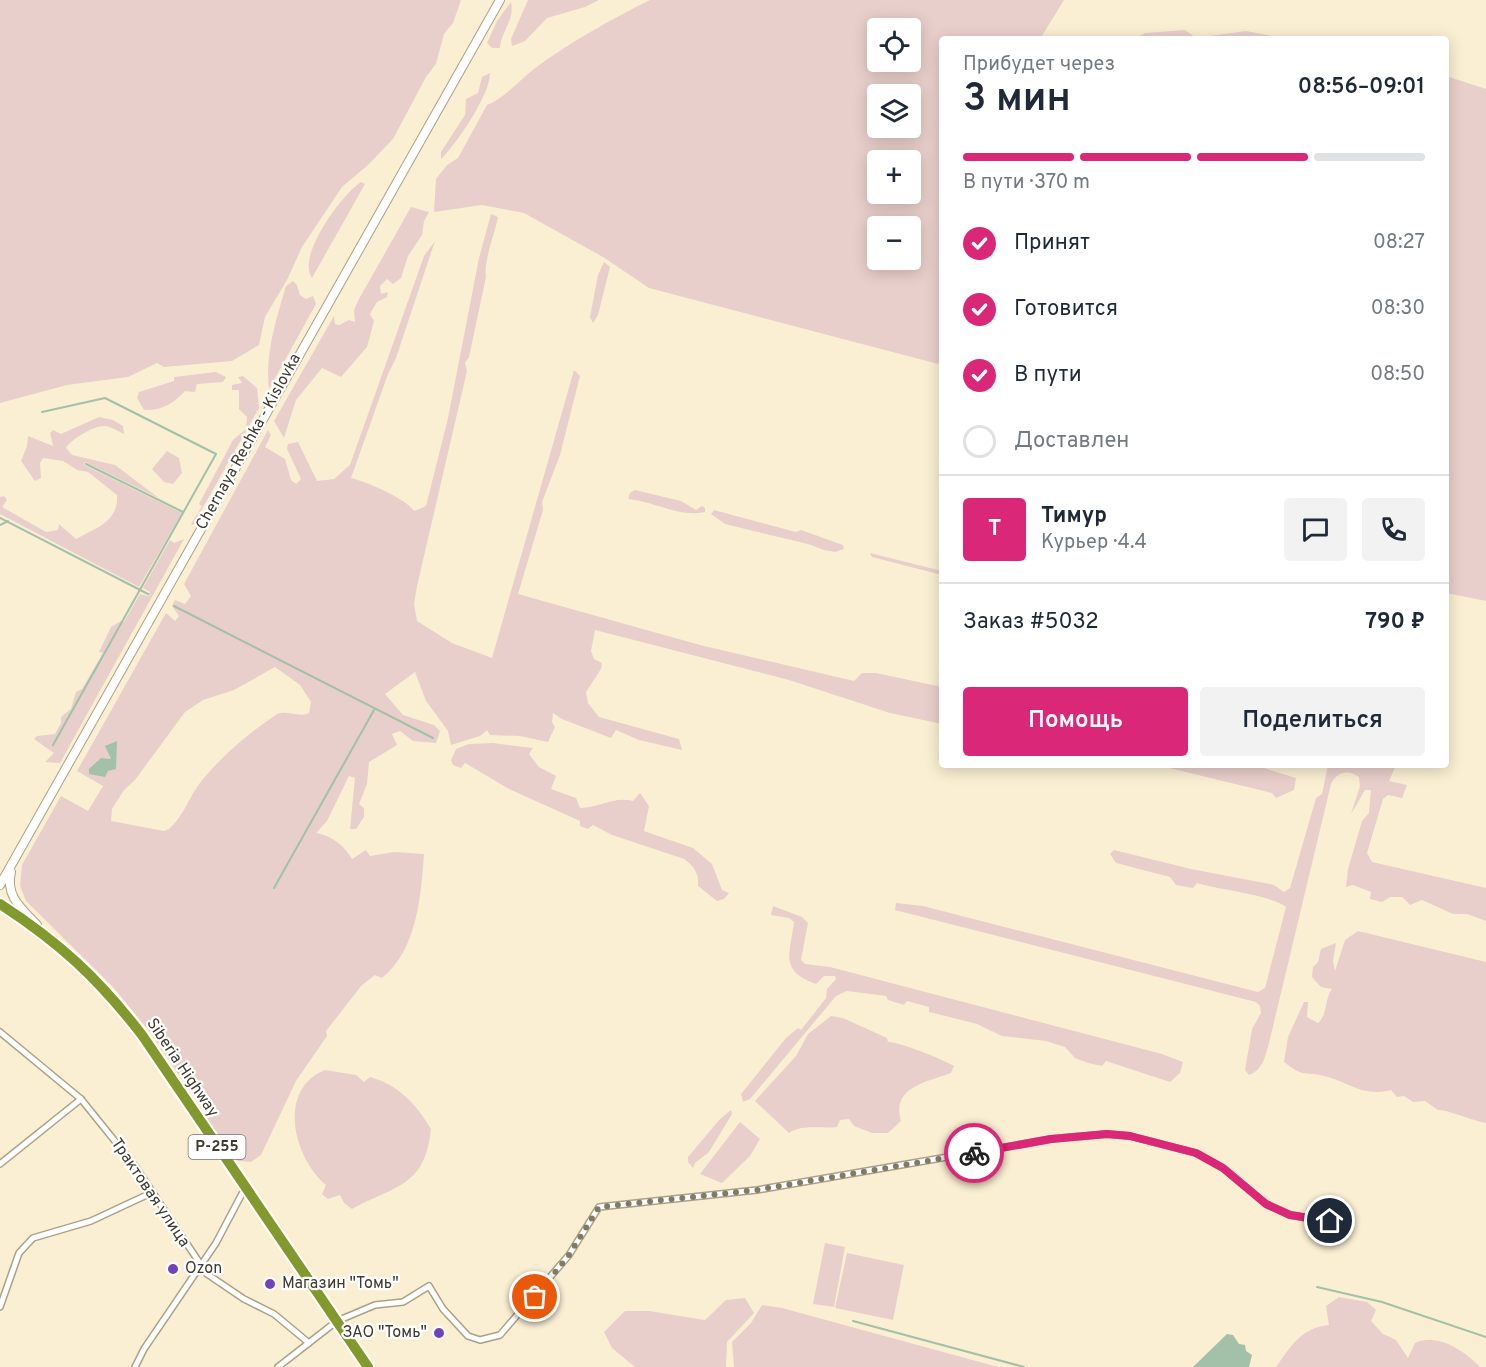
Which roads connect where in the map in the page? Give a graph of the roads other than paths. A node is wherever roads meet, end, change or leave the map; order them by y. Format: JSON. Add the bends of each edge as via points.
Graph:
{"nodes":[{"id":1,"x":500,"y":0,"type":"edge"},
{"id":2,"x":16,"y":857,"type":"junction"},
{"id":3,"x":0,"y":873,"type":"edge"},
{"id":4,"x":0,"y":885,"type":"edge"},
{"id":5,"x":0,"y":904,"type":"edge"},
{"id":6,"x":51,"y":940,"type":"junction"},
{"id":7,"x":0,"y":1032,"type":"edge"},
{"id":8,"x":81,"y":1099,"type":"junction"},
{"id":9,"x":0,"y":1164,"type":"edge"},
{"id":10,"x":245,"y":1188,"type":"junction"},
{"id":11,"x":151,"y":1192,"type":"junction"},
{"id":12,"x":1330,"y":1221,"type":"dead end"},
{"id":13,"x":199,"y":1266,"type":"junction"},
{"id":14,"x":0,"y":1307,"type":"edge"},
{"id":15,"x":337,"y":1321,"type":"junction"},
{"id":16,"x":309,"y":1343,"type":"junction"},
{"id":17,"x":135,"y":1367,"type":"edge"},
{"id":18,"x":278,"y":1367,"type":"edge"},
{"id":19,"x":368,"y":1367,"type":"edge"}],
"edges":[{"from":1,"to":2,"type":"street","name":"Chernaya Rechka - Kislovka"},
{"from":2,"to":3,"type":"street"},
{"from":2,"to":4,"type":"street","name":"Chernaya Rechka - Kislovka"},
{"from":2,"to":6,"type":"street","via":[[9,880],[13,899]]},
{"from":5,"to":6,"type":"highway","name":"Siberia Highway","number":"Р-255"},
{"from":6,"to":10,"type":"highway","name":"Siberia Highway","number":"Р-255","via":[[116,1000]]},
{"from":7,"to":8,"type":"street","name":"Трактовая улица"},
{"from":8,"to":9,"type":"street"},
{"from":8,"to":11,"type":"street","name":"Трактовая улица"},
{"from":10,"to":13,"type":"street"},
{"from":10,"to":15,"type":"highway","name":"Siberia Highway","number":"Р-255"},
{"from":11,"to":13,"type":"street","name":"Трактовая улица"},
{"from":11,"to":14,"type":"street","via":[[91,1221],[33,1238],[19,1253]]},
{"from":12,"to":15,"type":"street","via":[[1290,1215],[1266,1204],[1223,1168],[1196,1153],[1107,1134],[757,1190],[599,1207],[548,1282],[506,1330],[487,1339],[474,1339],[463,1332],[429,1286],[403,1302],[381,1304]]},
{"from":13,"to":16,"type":"street","name":"Трактовая улица","via":[[213,1280],[274,1314]]},
{"from":13,"to":17,"type":"street"},
{"from":15,"to":16,"type":"street"},
{"from":15,"to":19,"type":"highway","name":"Siberia Highway","number":"Р-255"},
{"from":16,"to":18,"type":"street"}]}
